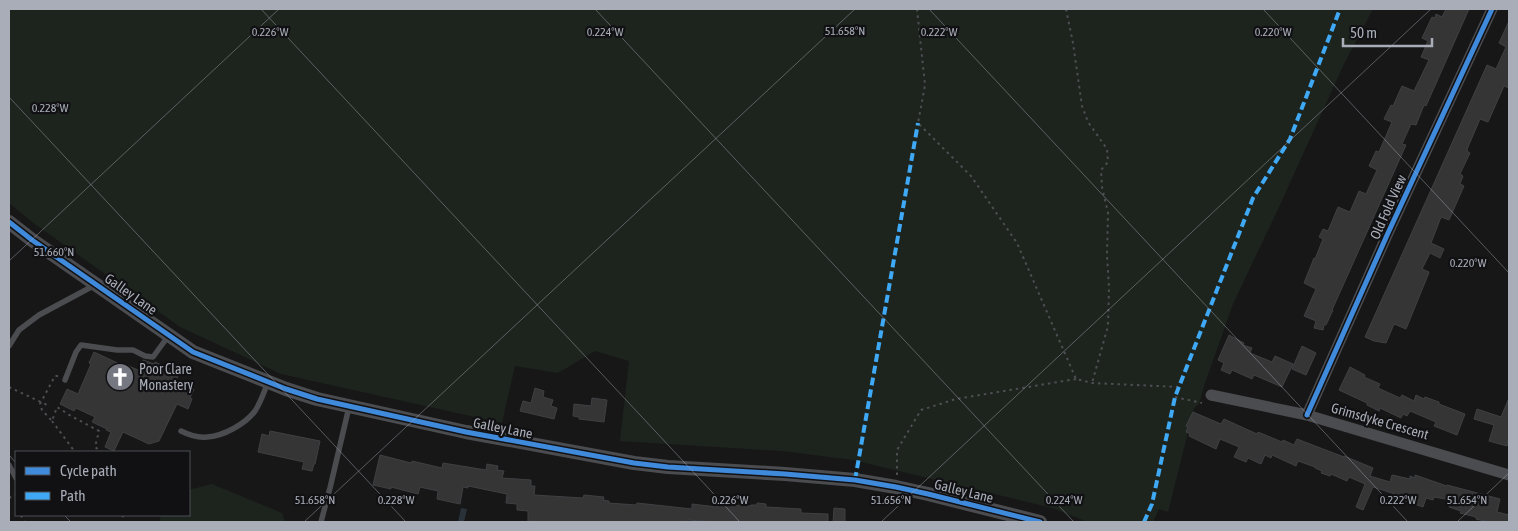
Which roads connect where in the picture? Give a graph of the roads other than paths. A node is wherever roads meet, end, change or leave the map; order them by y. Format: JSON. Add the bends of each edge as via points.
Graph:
{"nodes":[{"id":1,"x":1492,"y":9,"type":"edge"},
{"id":2,"x":9,"y":222,"type":"edge"},
{"id":3,"x":97,"y":284,"type":"junction"},
{"id":4,"x":169,"y":335,"type":"junction"},
{"id":5,"x":9,"y":346,"type":"edge"},
{"id":6,"x":65,"y":380,"type":"road end"},
{"id":7,"x":268,"y":382,"type":"junction"},
{"id":8,"x":1211,"y":395,"type":"road end"},
{"id":9,"x":349,"y":406,"type":"junction"},
{"id":10,"x":1307,"y":416,"type":"junction"},
{"id":11,"x":181,"y":431,"type":"dead end"},
{"id":12,"x":9,"y":465,"type":"edge"},
{"id":13,"x":1509,"y":474,"type":"edge"},
{"id":14,"x":15,"y":476,"type":"edge"},
{"id":15,"x":320,"y":522,"type":"edge"},
{"id":16,"x":1040,"y":522,"type":"edge"}],
"edges":[{"from":1,"to":10,"type":"street","name":"Old Fold View"},
{"from":2,"to":3,"type":"street","name":"Galley Lane"},
{"from":3,"to":4,"type":"street","name":"Galley Lane"},
{"from":3,"to":5,"type":"lane","via":[[39,315],[20,330]]},
{"from":4,"to":6,"type":"lane","via":[[154,357],[133,350],[81,345]]},
{"from":4,"to":7,"type":"street","name":"Galley Lane","via":[[193,352]]},
{"from":7,"to":9,"type":"street","name":"Galley Lane"},
{"from":7,"to":11,"type":"lane","via":[[255,410],[237,426],[207,437]]},
{"from":8,"to":10,"type":"street","name":"Grimsdyke Crescent"},
{"from":9,"to":15,"type":"lane"},
{"from":9,"to":16,"type":"street","name":"Galley Lane","via":[[475,434],[634,463],[785,474],[896,487]]},
{"from":10,"to":13,"type":"street","name":"Grimsdyke Crescent"},
{"from":12,"to":14,"type":"lane"}]}
